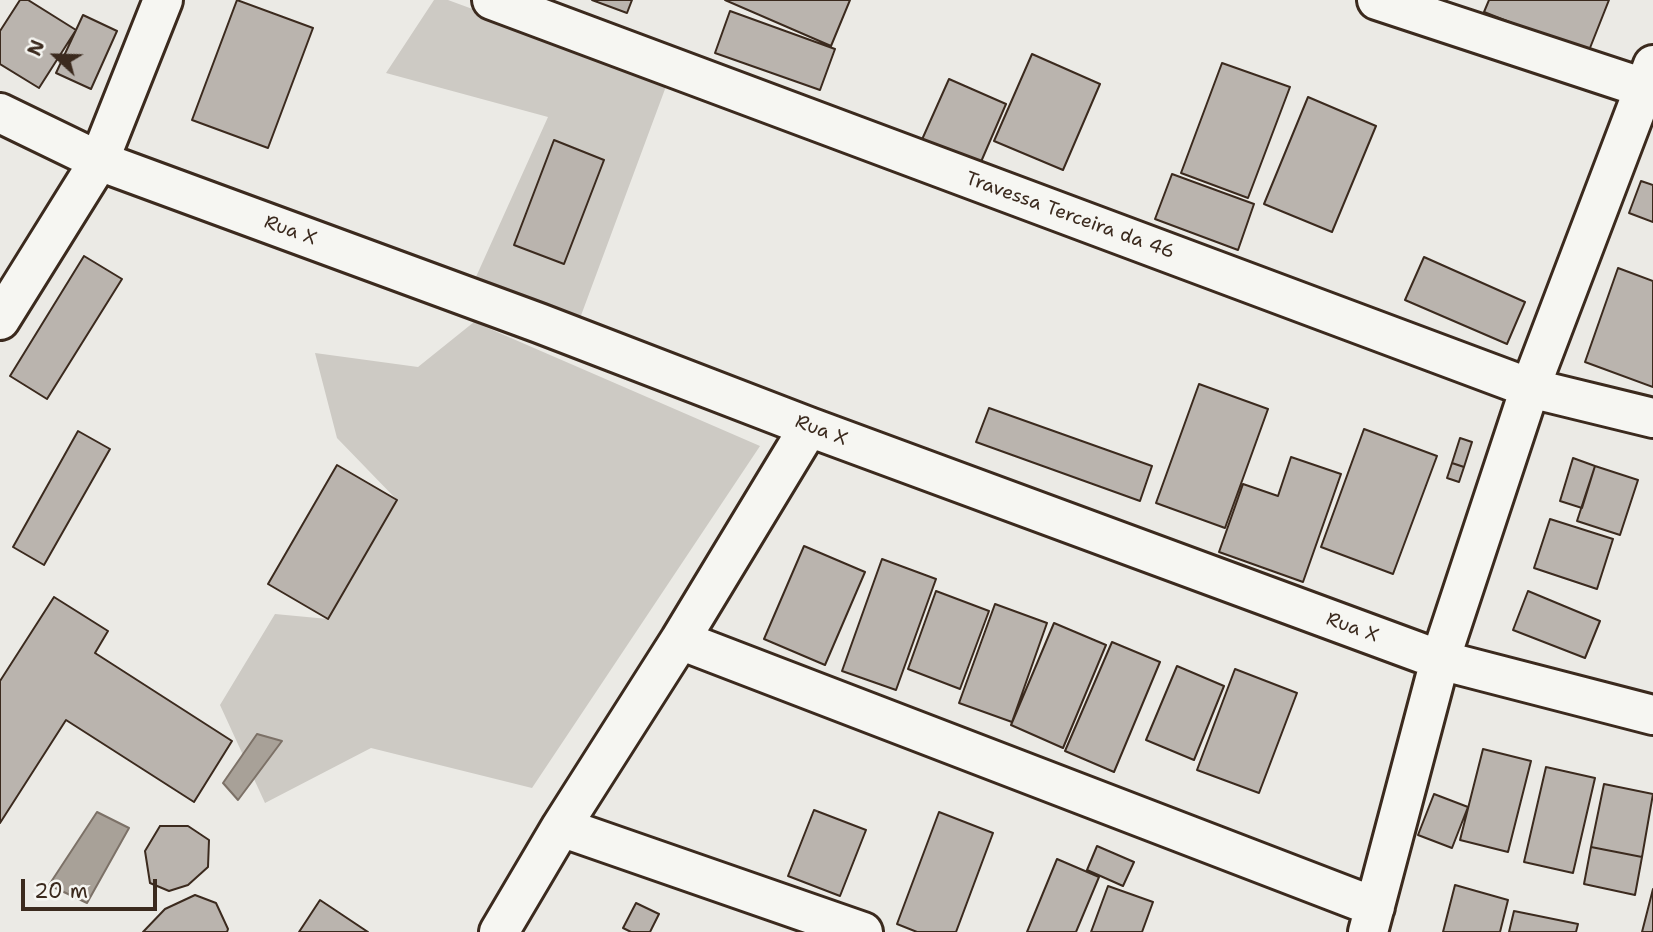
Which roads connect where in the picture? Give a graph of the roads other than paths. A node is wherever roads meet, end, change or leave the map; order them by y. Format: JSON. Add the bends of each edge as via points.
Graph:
{"nodes":[{"id":1,"x":163,"y":0,"type":"edge"},
{"id":2,"x":492,"y":0,"type":"edge"},
{"id":3,"x":1377,"y":0,"type":"edge"},
{"id":4,"x":1650,"y":81,"type":"edge"},
{"id":5,"x":0,"y":113,"type":"edge"},
{"id":6,"x":99,"y":161,"type":"junction"},
{"id":7,"x":0,"y":320,"type":"edge"},
{"id":8,"x":1530,"y":388,"type":"junction"},
{"id":9,"x":1653,"y":418,"type":"edge"},
{"id":10,"x":809,"y":427,"type":"junction"},
{"id":11,"x":680,"y":640,"type":"junction"},
{"id":12,"x":1440,"y":660,"type":"junction"},
{"id":13,"x":1653,"y":715,"type":"edge"},
{"id":14,"x":561,"y":827,"type":"junction"},
{"id":15,"x":1372,"y":920,"type":"edge"},
{"id":16,"x":499,"y":932,"type":"edge"},
{"id":17,"x":863,"y":932,"type":"edge"}],
"edges":[{"from":1,"to":6,"type":"street"},
{"from":2,"to":8,"type":"street","name":"Travessa Terceira da 46"},
{"from":3,"to":4,"type":"street"},
{"from":4,"to":8,"type":"street"},
{"from":5,"to":6,"type":"street","name":"Rua X"},
{"from":6,"to":7,"type":"street"},
{"from":6,"to":10,"type":"street","name":"Rua X"},
{"from":8,"to":9,"type":"street","name":"Travessa Terceira da 46"},
{"from":8,"to":12,"type":"street"},
{"from":10,"to":11,"type":"street"},
{"from":10,"to":12,"type":"street","name":"Rua X"},
{"from":11,"to":14,"type":"street"},
{"from":11,"to":15,"type":"street"},
{"from":12,"to":13,"type":"street","name":"Rua X"},
{"from":12,"to":15,"type":"street"},
{"from":14,"to":16,"type":"street"},
{"from":14,"to":17,"type":"street"}]}
